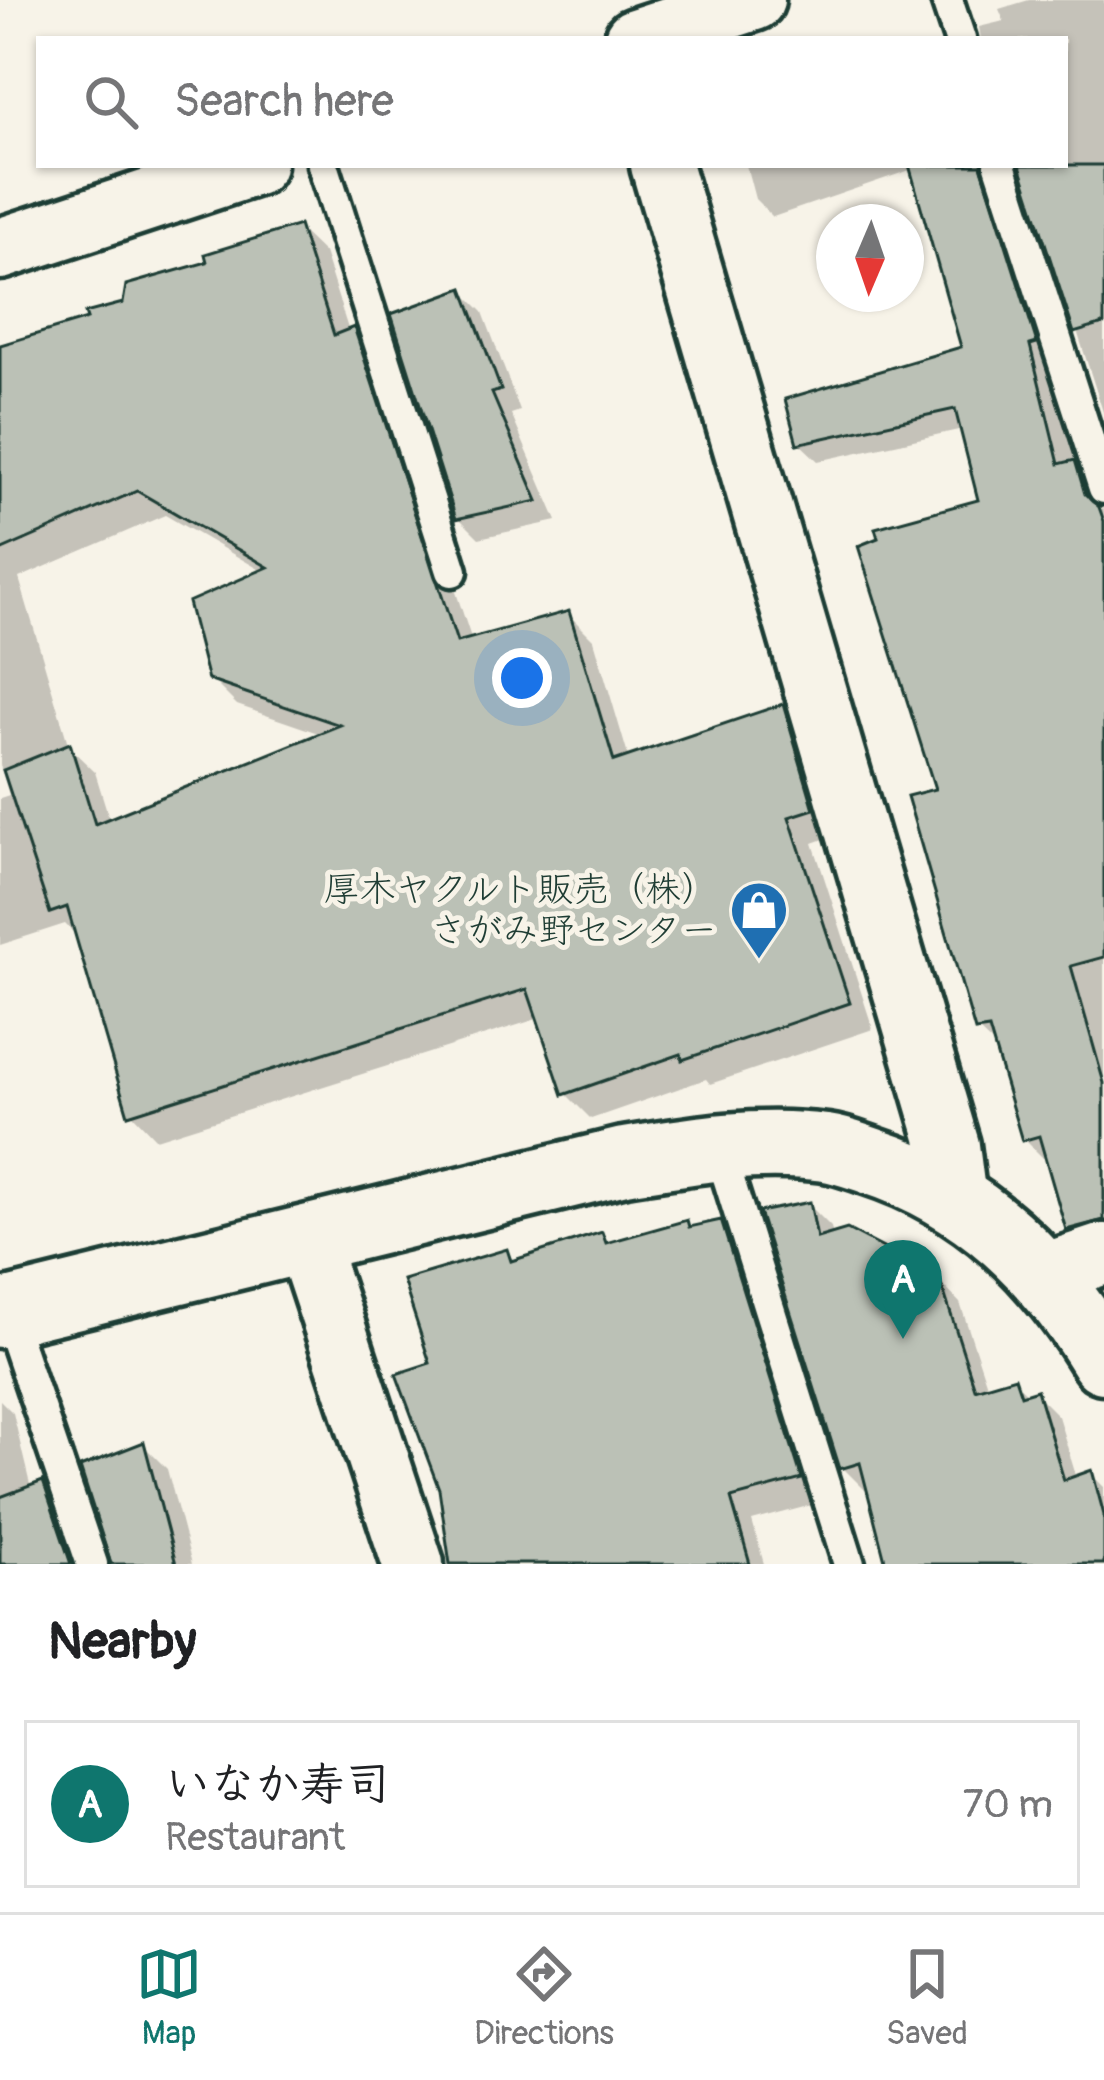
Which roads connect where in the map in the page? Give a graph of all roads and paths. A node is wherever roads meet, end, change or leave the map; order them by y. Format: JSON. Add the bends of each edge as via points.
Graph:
{"nodes":[{"id":1,"x":754,"y":0,"type":"edge"},
{"id":2,"x":947,"y":0,"type":"edge"},
{"id":3,"x":644,"y":36,"type":"edge"},
{"id":4,"x":959,"y":36,"type":"edge"},
{"id":5,"x":245,"y":168,"type":"edge"},
{"id":6,"x":324,"y":168,"type":"edge"},
{"id":7,"x":662,"y":168,"type":"edge"},
{"id":8,"x":1001,"y":168,"type":"edge"},
{"id":9,"x":0,"y":249,"type":"edge"},
{"id":10,"x":1104,"y":488,"type":"edge"},
{"id":11,"x":452,"y":571,"type":"dead end"},
{"id":12,"x":718,"y":1145,"type":"junction"},
{"id":13,"x":956,"y":1200,"type":"junction"},
{"id":14,"x":305,"y":1237,"type":"junction"},
{"id":15,"x":1074,"y":1264,"type":"edge"},
{"id":16,"x":3,"y":1314,"type":"edge"},
{"id":17,"x":1104,"y":1360,"type":"edge"},
{"id":18,"x":92,"y":1564,"type":"edge"},
{"id":19,"x":413,"y":1564,"type":"edge"},
{"id":20,"x":849,"y":1564,"type":"edge"}],
"edges":[{"from":1,"to":3,"type":"street"},
{"from":2,"to":4,"type":"lane"},
{"from":5,"to":9,"type":"street"},
{"from":6,"to":11,"type":"lane"},
{"from":7,"to":13,"type":"street","via":[[949,1146]]},
{"from":8,"to":10,"type":"lane"},
{"from":12,"to":13,"type":"street","via":[[832,1148]]},
{"from":12,"to":14,"type":"street"},
{"from":12,"to":20,"type":"lane"},
{"from":13,"to":15,"type":"street"},
{"from":14,"to":16,"type":"street"},
{"from":14,"to":19,"type":"street"},
{"from":15,"to":17,"type":"street"},
{"from":16,"to":18,"type":"lane"}]}
